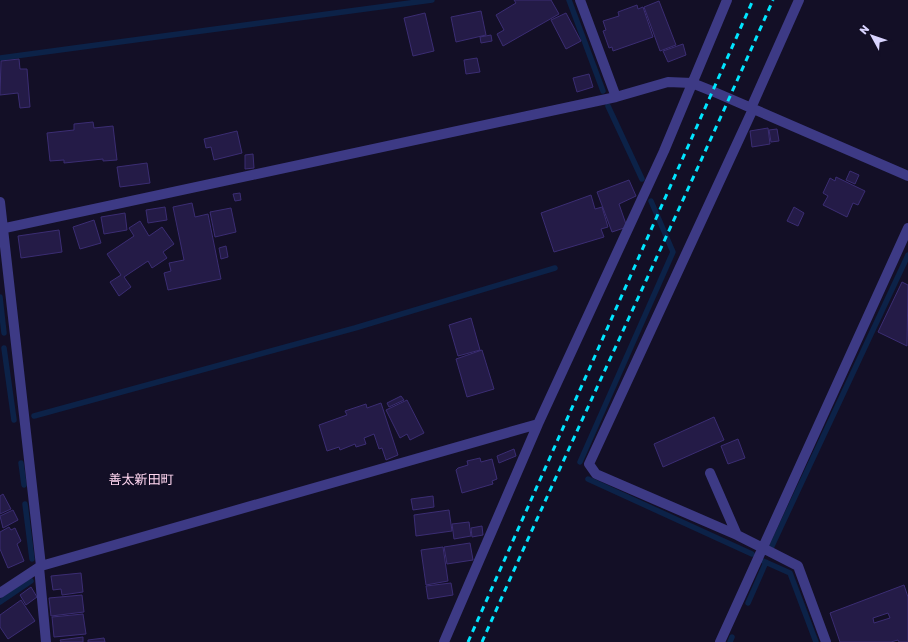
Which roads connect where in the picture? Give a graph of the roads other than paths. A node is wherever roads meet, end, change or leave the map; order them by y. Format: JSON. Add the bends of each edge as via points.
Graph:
{"nodes":[{"id":1,"x":580,"y":0,"type":"edge"},
{"id":2,"x":727,"y":0,"type":"edge"},
{"id":3,"x":799,"y":0,"type":"edge"},
{"id":4,"x":692,"y":83,"type":"junction"},
{"id":5,"x":616,"y":97,"type":"junction"},
{"id":6,"x":752,"y":109,"type":"junction"},
{"id":7,"x":908,"y":176,"type":"edge"},
{"id":8,"x":0,"y":202,"type":"edge"},
{"id":9,"x":908,"y":228,"type":"edge"},
{"id":10,"x":2,"y":229,"type":"edge"},
{"id":11,"x":538,"y":424,"type":"junction"},
{"id":12,"x":710,"y":473,"type":"dead end"},
{"id":13,"x":736,"y":536,"type":"junction"},
{"id":14,"x":762,"y":548,"type":"junction"},
{"id":15,"x":40,"y":567,"type":"junction"},
{"id":16,"x":0,"y":593,"type":"edge"},
{"id":17,"x":46,"y":642,"type":"edge"},
{"id":18,"x":444,"y":642,"type":"edge"},
{"id":19,"x":720,"y":642,"type":"edge"},
{"id":20,"x":826,"y":642,"type":"edge"}],
"edges":[{"from":1,"to":5,"type":"street"},
{"from":2,"to":4,"type":"street"},
{"from":3,"to":6,"type":"street"},
{"from":4,"to":5,"type":"street","via":[[668,82]]},
{"from":4,"to":6,"type":"street"},
{"from":4,"to":11,"type":"street","via":[[664,151]]},
{"from":5,"to":10,"type":"street"},
{"from":6,"to":7,"type":"street"},
{"from":6,"to":13,"type":"street","via":[[589,464],[596,474]]},
{"from":8,"to":10,"type":"street"},
{"from":9,"to":14,"type":"street"},
{"from":10,"to":15,"type":"street"},
{"from":11,"to":15,"type":"street"},
{"from":11,"to":18,"type":"street"},
{"from":12,"to":13,"type":"street"},
{"from":13,"to":14,"type":"street"},
{"from":14,"to":19,"type":"street"},
{"from":14,"to":20,"type":"street","via":[[798,566]]},
{"from":15,"to":16,"type":"street"},
{"from":15,"to":17,"type":"street"}]}
